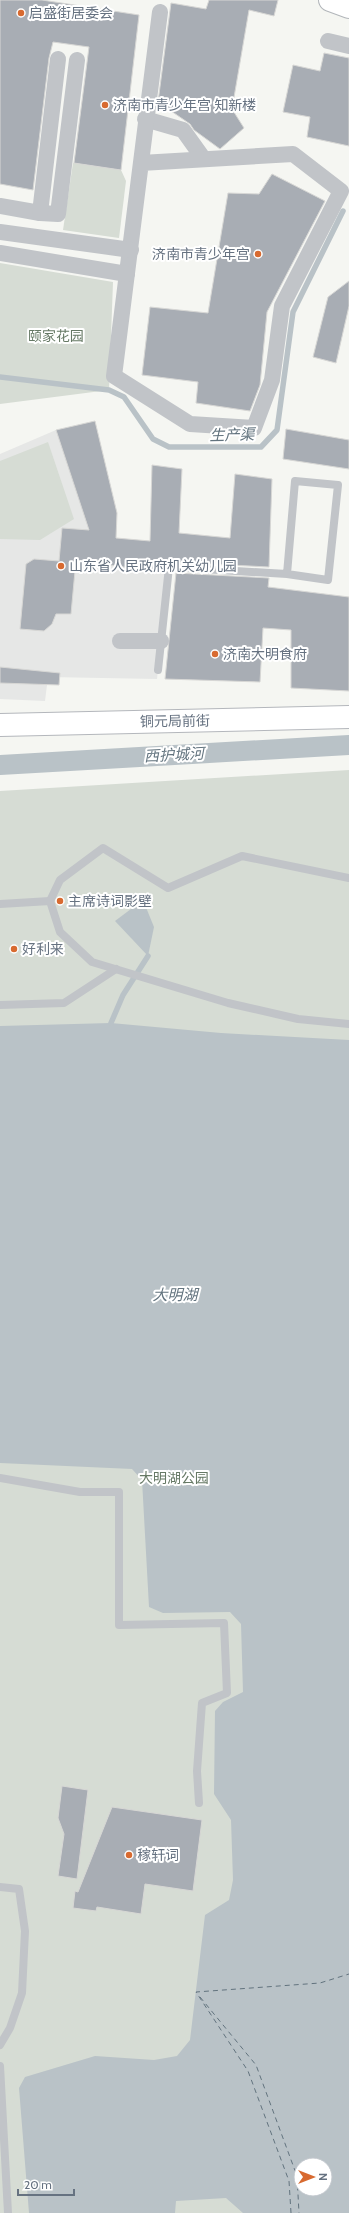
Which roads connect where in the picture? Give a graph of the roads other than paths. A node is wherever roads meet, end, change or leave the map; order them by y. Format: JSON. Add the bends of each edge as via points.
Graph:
{"nodes":[{"id":1,"x":330,"y":0,"type":"edge"},
{"id":2,"x":349,"y":7,"type":"edge"},
{"id":3,"x":160,"y":12,"type":"dead end"},
{"id":4,"x":328,"y":41,"type":"dead end"},
{"id":5,"x":349,"y":46,"type":"edge"},
{"id":6,"x":58,"y":59,"type":"dead end"},
{"id":7,"x":77,"y":60,"type":"dead end"},
{"id":8,"x":145,"y":119,"type":"junction"},
{"id":9,"x":204,"y":158,"type":"junction"},
{"id":10,"x":141,"y":162,"type":"junction"},
{"id":11,"x":345,"y":192,"type":"edge"},
{"id":12,"x":0,"y":206,"type":"edge"},
{"id":13,"x":40,"y":213,"type":"junction"},
{"id":14,"x":0,"y":232,"type":"edge"},
{"id":15,"x":131,"y":250,"type":"junction"},
{"id":16,"x":0,"y":253,"type":"edge"},
{"id":17,"x":127,"y":274,"type":"junction"},
{"id":18,"x":287,"y":574,"type":"junction"},
{"id":19,"x":120,"y":641,"type":"dead end"},
{"id":20,"x":161,"y":641,"type":"junction"},
{"id":21,"x":158,"y":670,"type":"dead end"},
{"id":22,"x":349,"y":717,"type":"edge"},
{"id":23,"x":0,"y":725,"type":"edge"},
{"id":24,"x":349,"y":878,"type":"edge"},
{"id":25,"x":50,"y":901,"type":"junction"},
{"id":26,"x":0,"y":904,"type":"edge"},
{"id":27,"x":120,"y":970,"type":"junction"},
{"id":28,"x":0,"y":1005,"type":"edge"},
{"id":29,"x":349,"y":1024,"type":"edge"},
{"id":30,"x":0,"y":1478,"type":"edge"},
{"id":31,"x":199,"y":1803,"type":"dead end"},
{"id":32,"x":0,"y":1887,"type":"edge"},
{"id":33,"x":0,"y":2045,"type":"edge"},
{"id":34,"x":0,"y":2066,"type":"edge"},
{"id":35,"x":8,"y":2213,"type":"edge"}],
"edges":[{"from":1,"to":2,"type":"street"},
{"from":3,"to":8,"type":"street"},
{"from":4,"to":5,"type":"street"},
{"from":6,"to":13,"type":"street"},
{"from":7,"to":13,"type":"street","via":[[58,214]]},
{"from":8,"to":9,"type":"street","via":[[183,130]]},
{"from":8,"to":10,"type":"street"},
{"from":9,"to":10,"type":"street"},
{"from":9,"to":11,"type":"street","via":[[293,154]]},
{"from":10,"to":15,"type":"street"},
{"from":11,"to":17,"type":"street","via":[[282,306],[272,380],[254,428],[190,424],[114,376]]},
{"from":12,"to":13,"type":"street"},
{"from":14,"to":15,"type":"street"},
{"from":15,"to":17,"type":"street"},
{"from":16,"to":17,"type":"street"},
{"from":18,"to":18,"type":"lane","via":[[296,481],[338,485],[328,580]]},
{"from":18,"to":20,"type":"lane","via":[[169,567]]},
{"from":19,"to":20,"type":"street"},
{"from":20,"to":21,"type":"lane"},
{"from":22,"to":23,"type":"street","name":"铜元局前街"},
{"from":24,"to":25,"type":"lane","via":[[242,856],[168,888],[103,848],[60,880]]},
{"from":25,"to":26,"type":"lane"},
{"from":25,"to":27,"type":"lane","via":[[60,932],[92,962]]},
{"from":27,"to":28,"type":"lane","via":[[64,1003]]},
{"from":27,"to":29,"type":"lane","via":[[228,1003],[298,1019]]},
{"from":30,"to":31,"type":"lane","via":[[80,1492],[119,1492],[119,1625],[224,1623],[227,1693],[202,1702],[197,1771]]},
{"from":32,"to":33,"type":"lane","via":[[18,1889],[25,1931],[22,1993],[10,2028]]},
{"from":34,"to":35,"type":"lane"}]}
